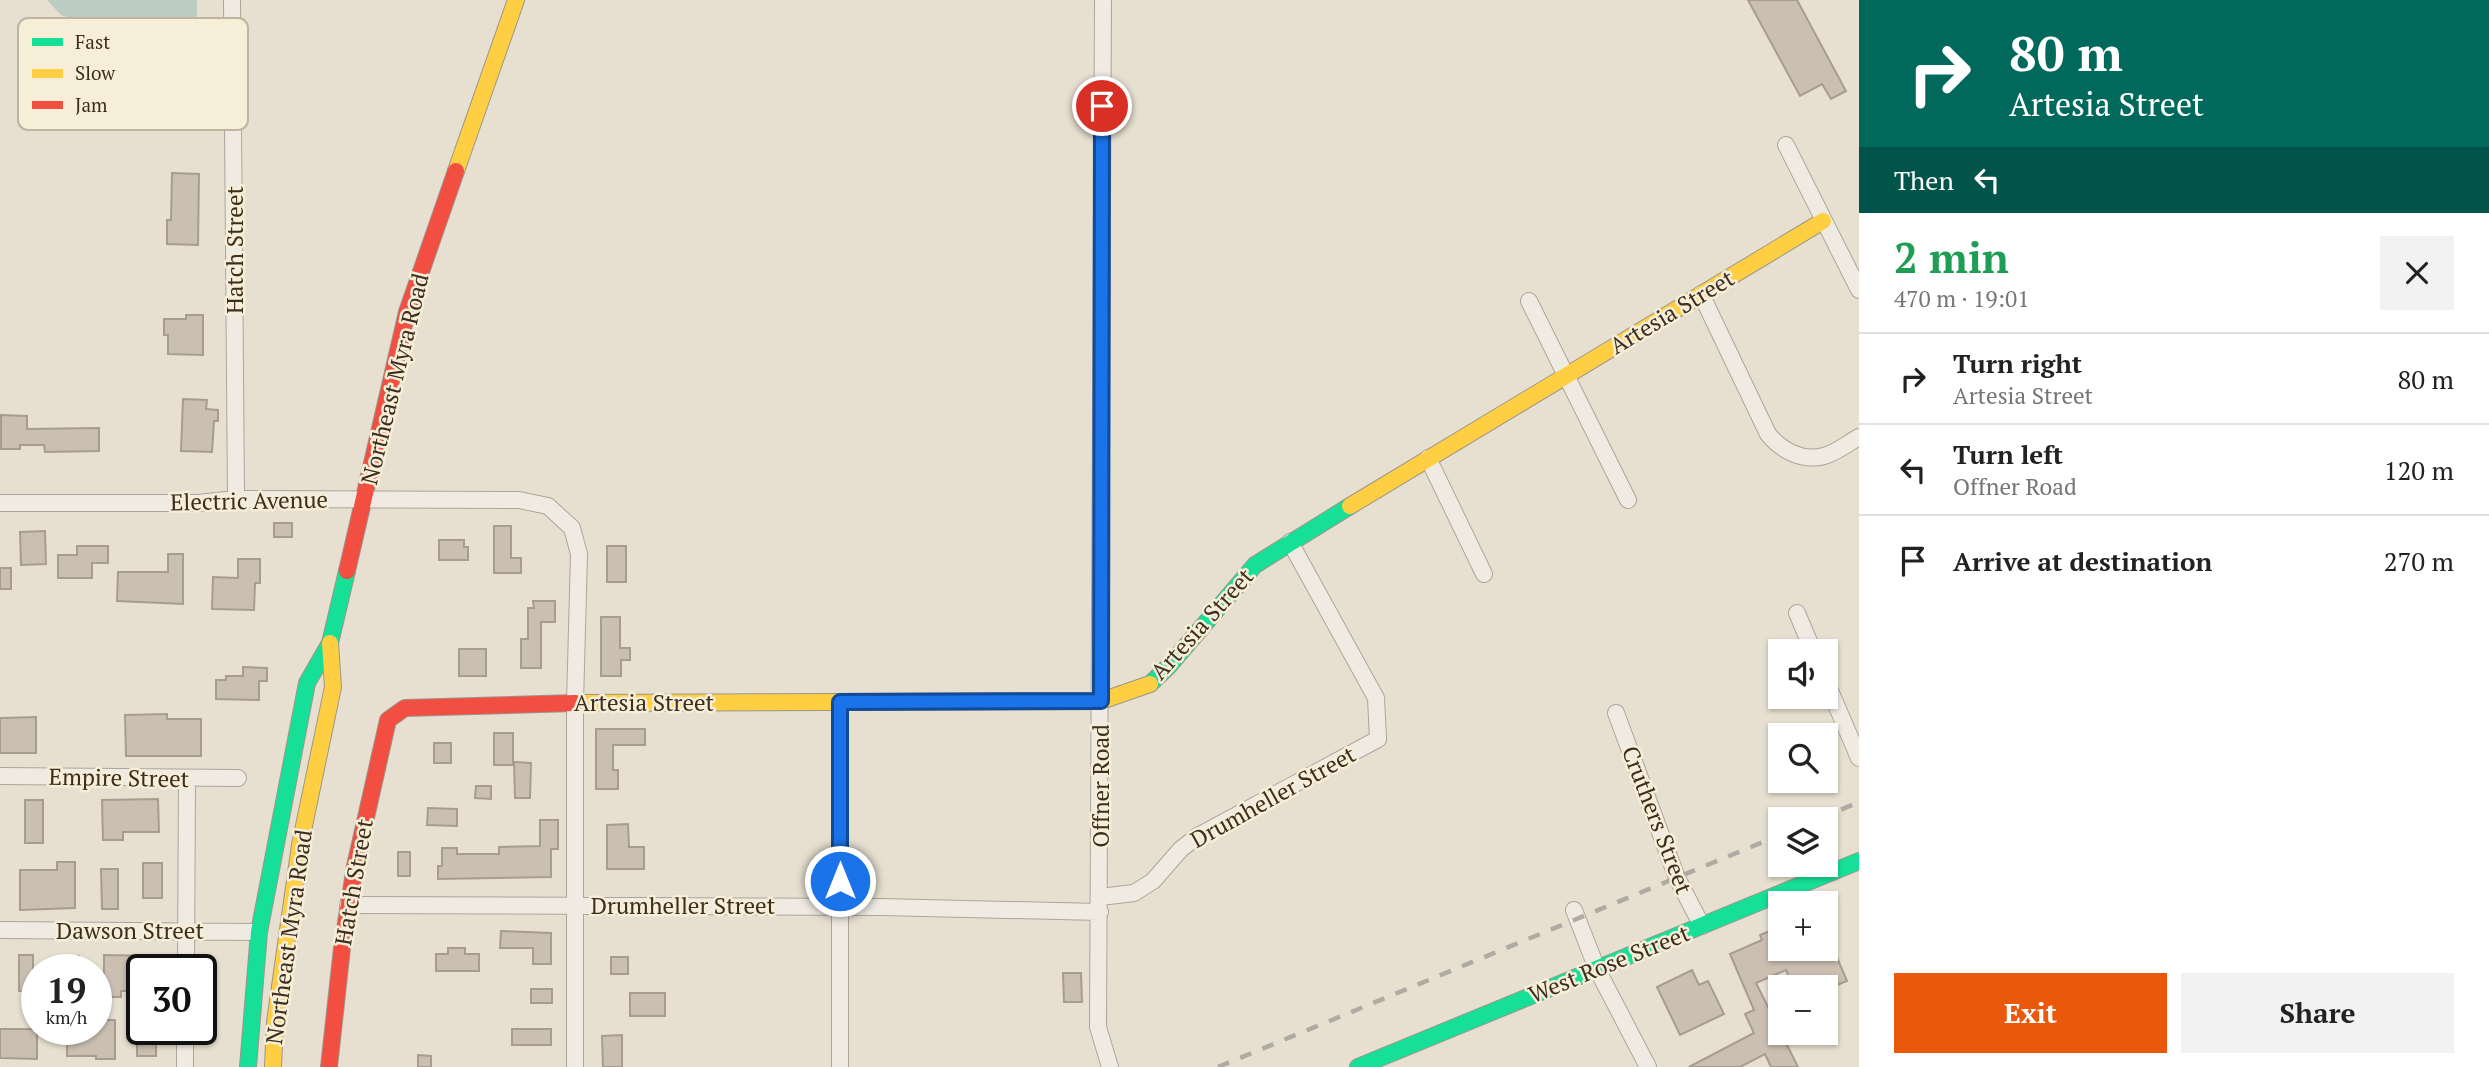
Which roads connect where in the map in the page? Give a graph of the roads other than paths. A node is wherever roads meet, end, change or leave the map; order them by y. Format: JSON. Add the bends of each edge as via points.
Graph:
{"nodes":[{"id":1,"x":232,"y":0,"type":"edge"},
{"id":2,"x":516,"y":0,"type":"edge"},
{"id":3,"x":1103,"y":0,"type":"edge"},
{"id":4,"x":232,"y":18,"type":"edge"},
{"id":5,"x":233,"y":130,"type":"edge"},
{"id":6,"x":1786,"y":145,"type":"dead end"},
{"id":7,"x":1823,"y":221,"type":"junction"},
{"id":8,"x":1859,"y":290,"type":"edge"},
{"id":9,"x":1701,"y":294,"type":"junction"},
{"id":10,"x":1529,"y":301,"type":"dead end"},
{"id":11,"x":1565,"y":376,"type":"junction"},
{"id":12,"x":1859,"y":437,"type":"edge"},
{"id":13,"x":1428,"y":458,"type":"junction"},
{"id":14,"x":236,"y":499,"type":"junction"},
{"id":15,"x":365,"y":499,"type":"junction"},
{"id":16,"x":1628,"y":500,"type":"dead end"},
{"id":17,"x":0,"y":503,"type":"edge"},
{"id":18,"x":1290,"y":542,"type":"junction"},
{"id":19,"x":1484,"y":575,"type":"dead end"},
{"id":20,"x":1797,"y":613,"type":"dead end"},
{"id":21,"x":1808,"y":639,"type":"edge"},
{"id":22,"x":330,"y":643,"type":"junction"},
{"id":23,"x":1101,"y":701,"type":"junction"},
{"id":24,"x":840,"y":702,"type":"junction"},
{"id":25,"x":575,"y":703,"type":"junction"},
{"id":26,"x":405,"y":708,"type":"joint"},
{"id":27,"x":1838,"y":709,"type":"edge"},
{"id":28,"x":1616,"y":713,"type":"dead end"},
{"id":29,"x":1859,"y":758,"type":"edge"},
{"id":30,"x":0,"y":776,"type":"edge"},
{"id":31,"x":238,"y":778,"type":"dead end"},
{"id":32,"x":187,"y":779,"type":"junction"},
{"id":33,"x":1859,"y":861,"type":"edge"},
{"id":34,"x":1100,"y":904,"type":"junction"},
{"id":35,"x":348,"y":905,"type":"junction"},
{"id":36,"x":575,"y":906,"type":"junction"},
{"id":37,"x":840,"y":907,"type":"junction"},
{"id":38,"x":1574,"y":910,"type":"dead end"},
{"id":39,"x":1702,"y":926,"type":"junction"},
{"id":40,"x":0,"y":930,"type":"edge"},
{"id":41,"x":186,"y":931,"type":"junction"},
{"id":42,"x":259,"y":932,"type":"junction"},
{"id":43,"x":186,"y":954,"type":"edge"},
{"id":44,"x":1597,"y":969,"type":"junction"},
{"id":45,"x":186,"y":1045,"type":"edge"},
{"id":46,"x":185,"y":1067,"type":"edge"},
{"id":47,"x":247,"y":1067,"type":"edge"},
{"id":48,"x":273,"y":1067,"type":"edge"},
{"id":49,"x":329,"y":1067,"type":"edge"},
{"id":50,"x":575,"y":1067,"type":"edge"},
{"id":51,"x":840,"y":1067,"type":"edge"},
{"id":52,"x":1110,"y":1067,"type":"edge"},
{"id":53,"x":1358,"y":1067,"type":"edge"},
{"id":54,"x":1648,"y":1067,"type":"edge"}],
"edges":[{"from":1,"to":4,"type":"street","name":"Hatch Street"},
{"from":2,"to":15,"type":"main road","name":"Northeast Myra Road","via":[[407,312]]},
{"from":3,"to":23,"type":"street","name":"Offner Road"},
{"from":5,"to":14,"type":"street","name":"Hatch Street"},
{"from":6,"to":7,"type":"street"},
{"from":7,"to":8,"type":"street"},
{"from":7,"to":9,"type":"main road","name":"Artesia Street"},
{"from":9,"to":11,"type":"main road","name":"Artesia Street"},
{"from":9,"to":12,"type":"street","via":[[1768,434],[1778,445],[1804,457],[1823,457]]},
{"from":10,"to":11,"type":"street"},
{"from":11,"to":13,"type":"main road","name":"Artesia Street"},
{"from":11,"to":16,"type":"street"},
{"from":13,"to":18,"type":"main road","name":"Artesia Street"},
{"from":13,"to":19,"type":"street"},
{"from":14,"to":15,"type":"street","name":"Electric Avenue"},
{"from":14,"to":17,"type":"street","name":"Electric Avenue"},
{"from":15,"to":22,"type":"main road","name":"Northeast Myra Road"},
{"from":15,"to":25,"type":"street","name":"Electric Avenue","via":[[519,500],[548,506],[572,528],[579,554]]},
{"from":18,"to":23,"type":"main road","name":"Artesia Street","via":[[1255,565],[1150,684]]},
{"from":18,"to":34,"type":"street","name":"Drumheller Street","via":[[1376,698],[1378,739],[1198,836],[1153,881]]},
{"from":20,"to":21,"type":"street"},
{"from":22,"to":42,"type":"main road","name":"Northeast Myra Road","via":[[307,683]]},
{"from":22,"to":48,"type":"main road","name":"Northeast Myra Road","via":[[333,687],[293,884]]},
{"from":23,"to":24,"type":"main road","name":"Artesia Street"},
{"from":23,"to":34,"type":"street","name":"Offner Road"},
{"from":24,"to":25,"type":"main road","name":"Artesia Street"},
{"from":24,"to":37,"type":"street"},
{"from":25,"to":26,"type":"main road","name":"Artesia Street"},
{"from":25,"to":36,"type":"street"},
{"from":26,"to":35,"type":"main road","name":"Hatch Street","via":[[388,720]]},
{"from":27,"to":29,"type":"street"},
{"from":28,"to":39,"type":"street","name":"Cruthers Street","via":[[1677,878]]},
{"from":30,"to":32,"type":"street","name":"Empire Street"},
{"from":31,"to":32,"type":"street","name":"Empire Street"},
{"from":32,"to":41,"type":"street"},
{"from":33,"to":39,"type":"main road","name":"West Rose Street"},
{"from":34,"to":37,"type":"street","name":"Drumheller Street"},
{"from":34,"to":52,"type":"street","name":"Offner Road","via":[[1098,1027]]},
{"from":35,"to":36,"type":"street","name":"Drumheller Street"},
{"from":35,"to":49,"type":"main road","name":"Hatch Street"},
{"from":36,"to":37,"type":"street","name":"Drumheller Street"},
{"from":36,"to":50,"type":"street"},
{"from":37,"to":51,"type":"street"},
{"from":38,"to":44,"type":"street"},
{"from":39,"to":44,"type":"main road","name":"West Rose Street"},
{"from":40,"to":41,"type":"street","name":"Dawson Street"},
{"from":41,"to":42,"type":"street","name":"Dawson Street"},
{"from":41,"to":43,"type":"street"},
{"from":42,"to":47,"type":"main road","name":"Northeast Myra Road"},
{"from":44,"to":53,"type":"main road","name":"West Rose Street"},
{"from":44,"to":54,"type":"street"},
{"from":45,"to":46,"type":"street"}]}
